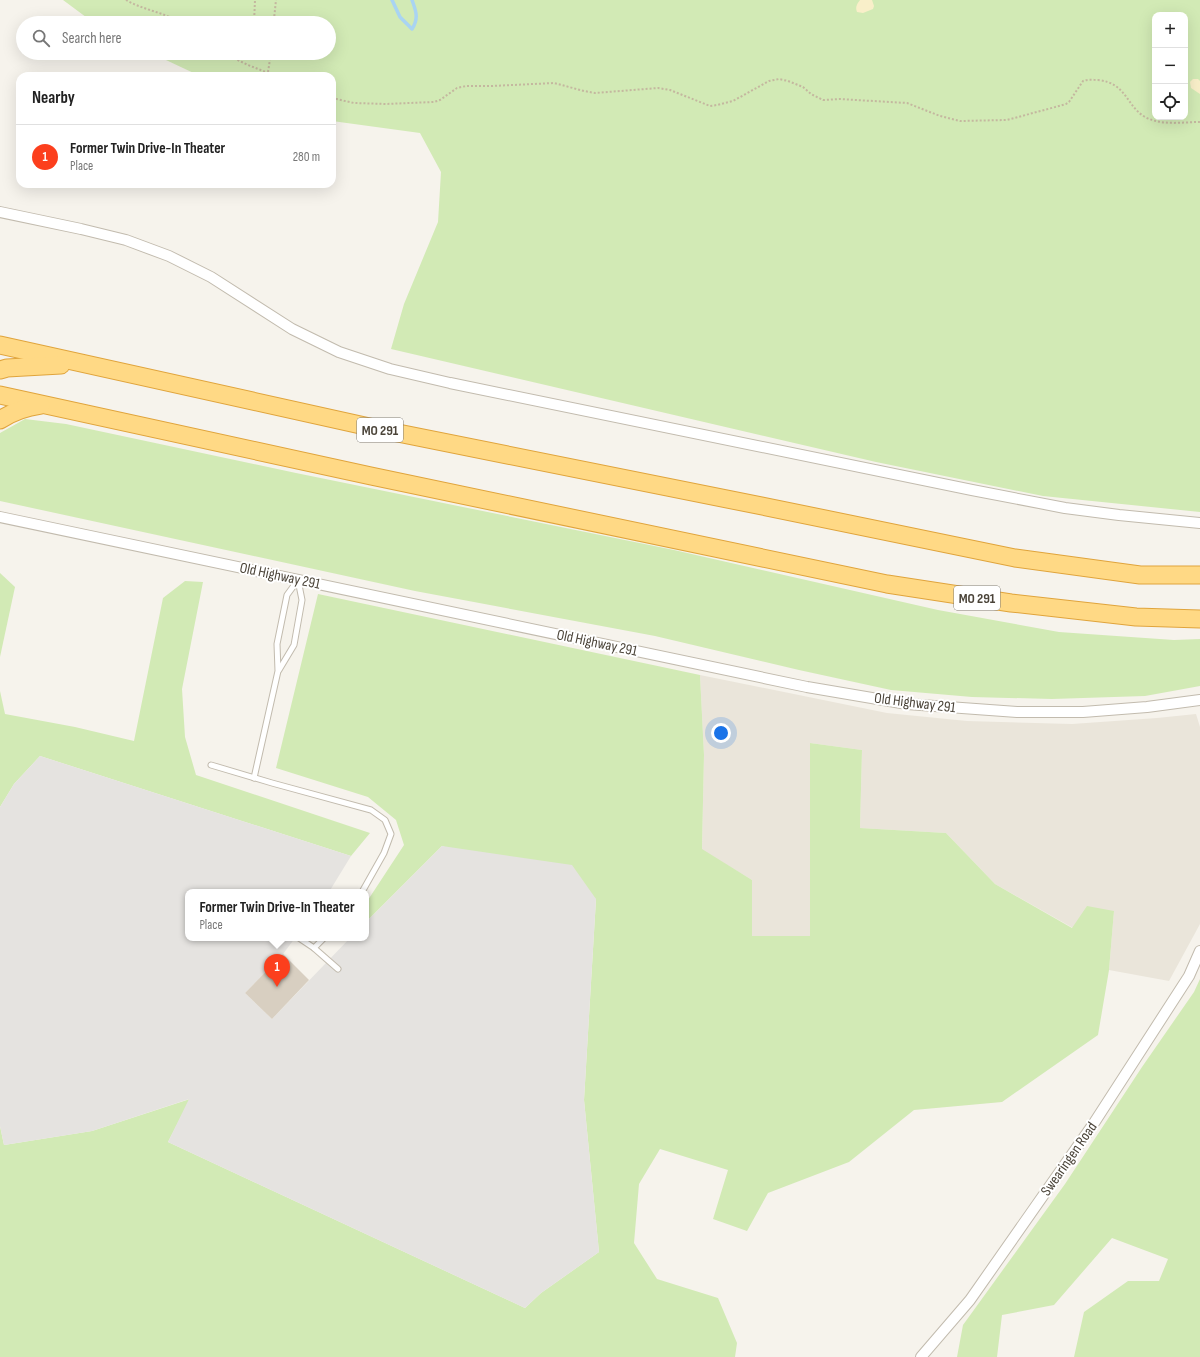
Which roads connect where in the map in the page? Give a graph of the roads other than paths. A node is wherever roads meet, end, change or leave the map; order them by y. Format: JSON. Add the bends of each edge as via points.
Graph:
{"nodes":[{"id":1,"x":0,"y":212,"type":"edge"},
{"id":2,"x":0,"y":337,"type":"edge"},
{"id":3,"x":0,"y":345,"type":"edge"},
{"id":4,"x":21,"y":350,"type":"junction"},
{"id":5,"x":87,"y":364,"type":"junction"},
{"id":6,"x":0,"y":370,"type":"edge"},
{"id":7,"x":0,"y":395,"type":"edge"},
{"id":8,"x":46,"y":405,"type":"junction"},
{"id":9,"x":0,"y":420,"type":"edge"},
{"id":10,"x":0,"y":517,"type":"edge"},
{"id":11,"x":1200,"y":523,"type":"edge"},
{"id":12,"x":1200,"y":575,"type":"edge"},
{"id":13,"x":298,"y":580,"type":"junction"},
{"id":14,"x":1200,"y":620,"type":"edge"},
{"id":15,"x":278,"y":671,"type":"junction"},
{"id":16,"x":1200,"y":700,"type":"edge"},
{"id":17,"x":211,"y":765,"type":"dead end"},
{"id":18,"x":254,"y":778,"type":"junction"},
{"id":19,"x":364,"y":889,"type":"edge"},
{"id":20,"x":304,"y":941,"type":"edge"},
{"id":21,"x":321,"y":941,"type":"edge"},
{"id":22,"x":314,"y":948,"type":"junction"},
{"id":23,"x":1200,"y":951,"type":"edge"},
{"id":24,"x":338,"y":969,"type":"dead end"},
{"id":25,"x":921,"y":1357,"type":"edge"}],
"edges":[{"from":1,"to":11,"type":"street","via":[[119,238],[169,256],[211,277],[292,328],[339,352],[390,369],[457,385],[1065,508]]},
{"from":2,"to":4,"type":"highway"},
{"from":3,"to":4,"type":"highway","number":"MO 291"},
{"from":4,"to":5,"type":"highway","number":"MO 291"},
{"from":5,"to":6,"type":"highway"},
{"from":5,"to":12,"type":"highway","number":"MO 291","via":[[383,430],[1015,558],[1140,575]]},
{"from":7,"to":8,"type":"highway","number":"MO 291"},
{"from":8,"to":9,"type":"highway","via":[[30,407]]},
{"from":8,"to":14,"type":"highway","number":"MO 291","via":[[887,584],[1011,604],[1136,617]]},
{"from":10,"to":13,"type":"street","name":"Old Highway 291"},
{"from":13,"to":15,"type":"lane","via":[[287,595],[277,644]]},
{"from":13,"to":15,"type":"lane","via":[[302,600],[294,645]]},
{"from":13,"to":16,"type":"street","name":"Old Highway 291","via":[[807,688],[907,704],[1017,712],[1083,712]]},
{"from":15,"to":18,"type":"lane"},
{"from":17,"to":18,"type":"lane"},
{"from":18,"to":19,"type":"lane","via":[[371,810],[385,820],[391,834],[384,853]]},
{"from":20,"to":22,"type":"lane"},
{"from":21,"to":22,"type":"lane"},
{"from":22,"to":24,"type":"lane"},
{"from":23,"to":25,"type":"street","name":"Swearingen Road","via":[[1189,976],[1094,1123],[970,1300]]}]}
